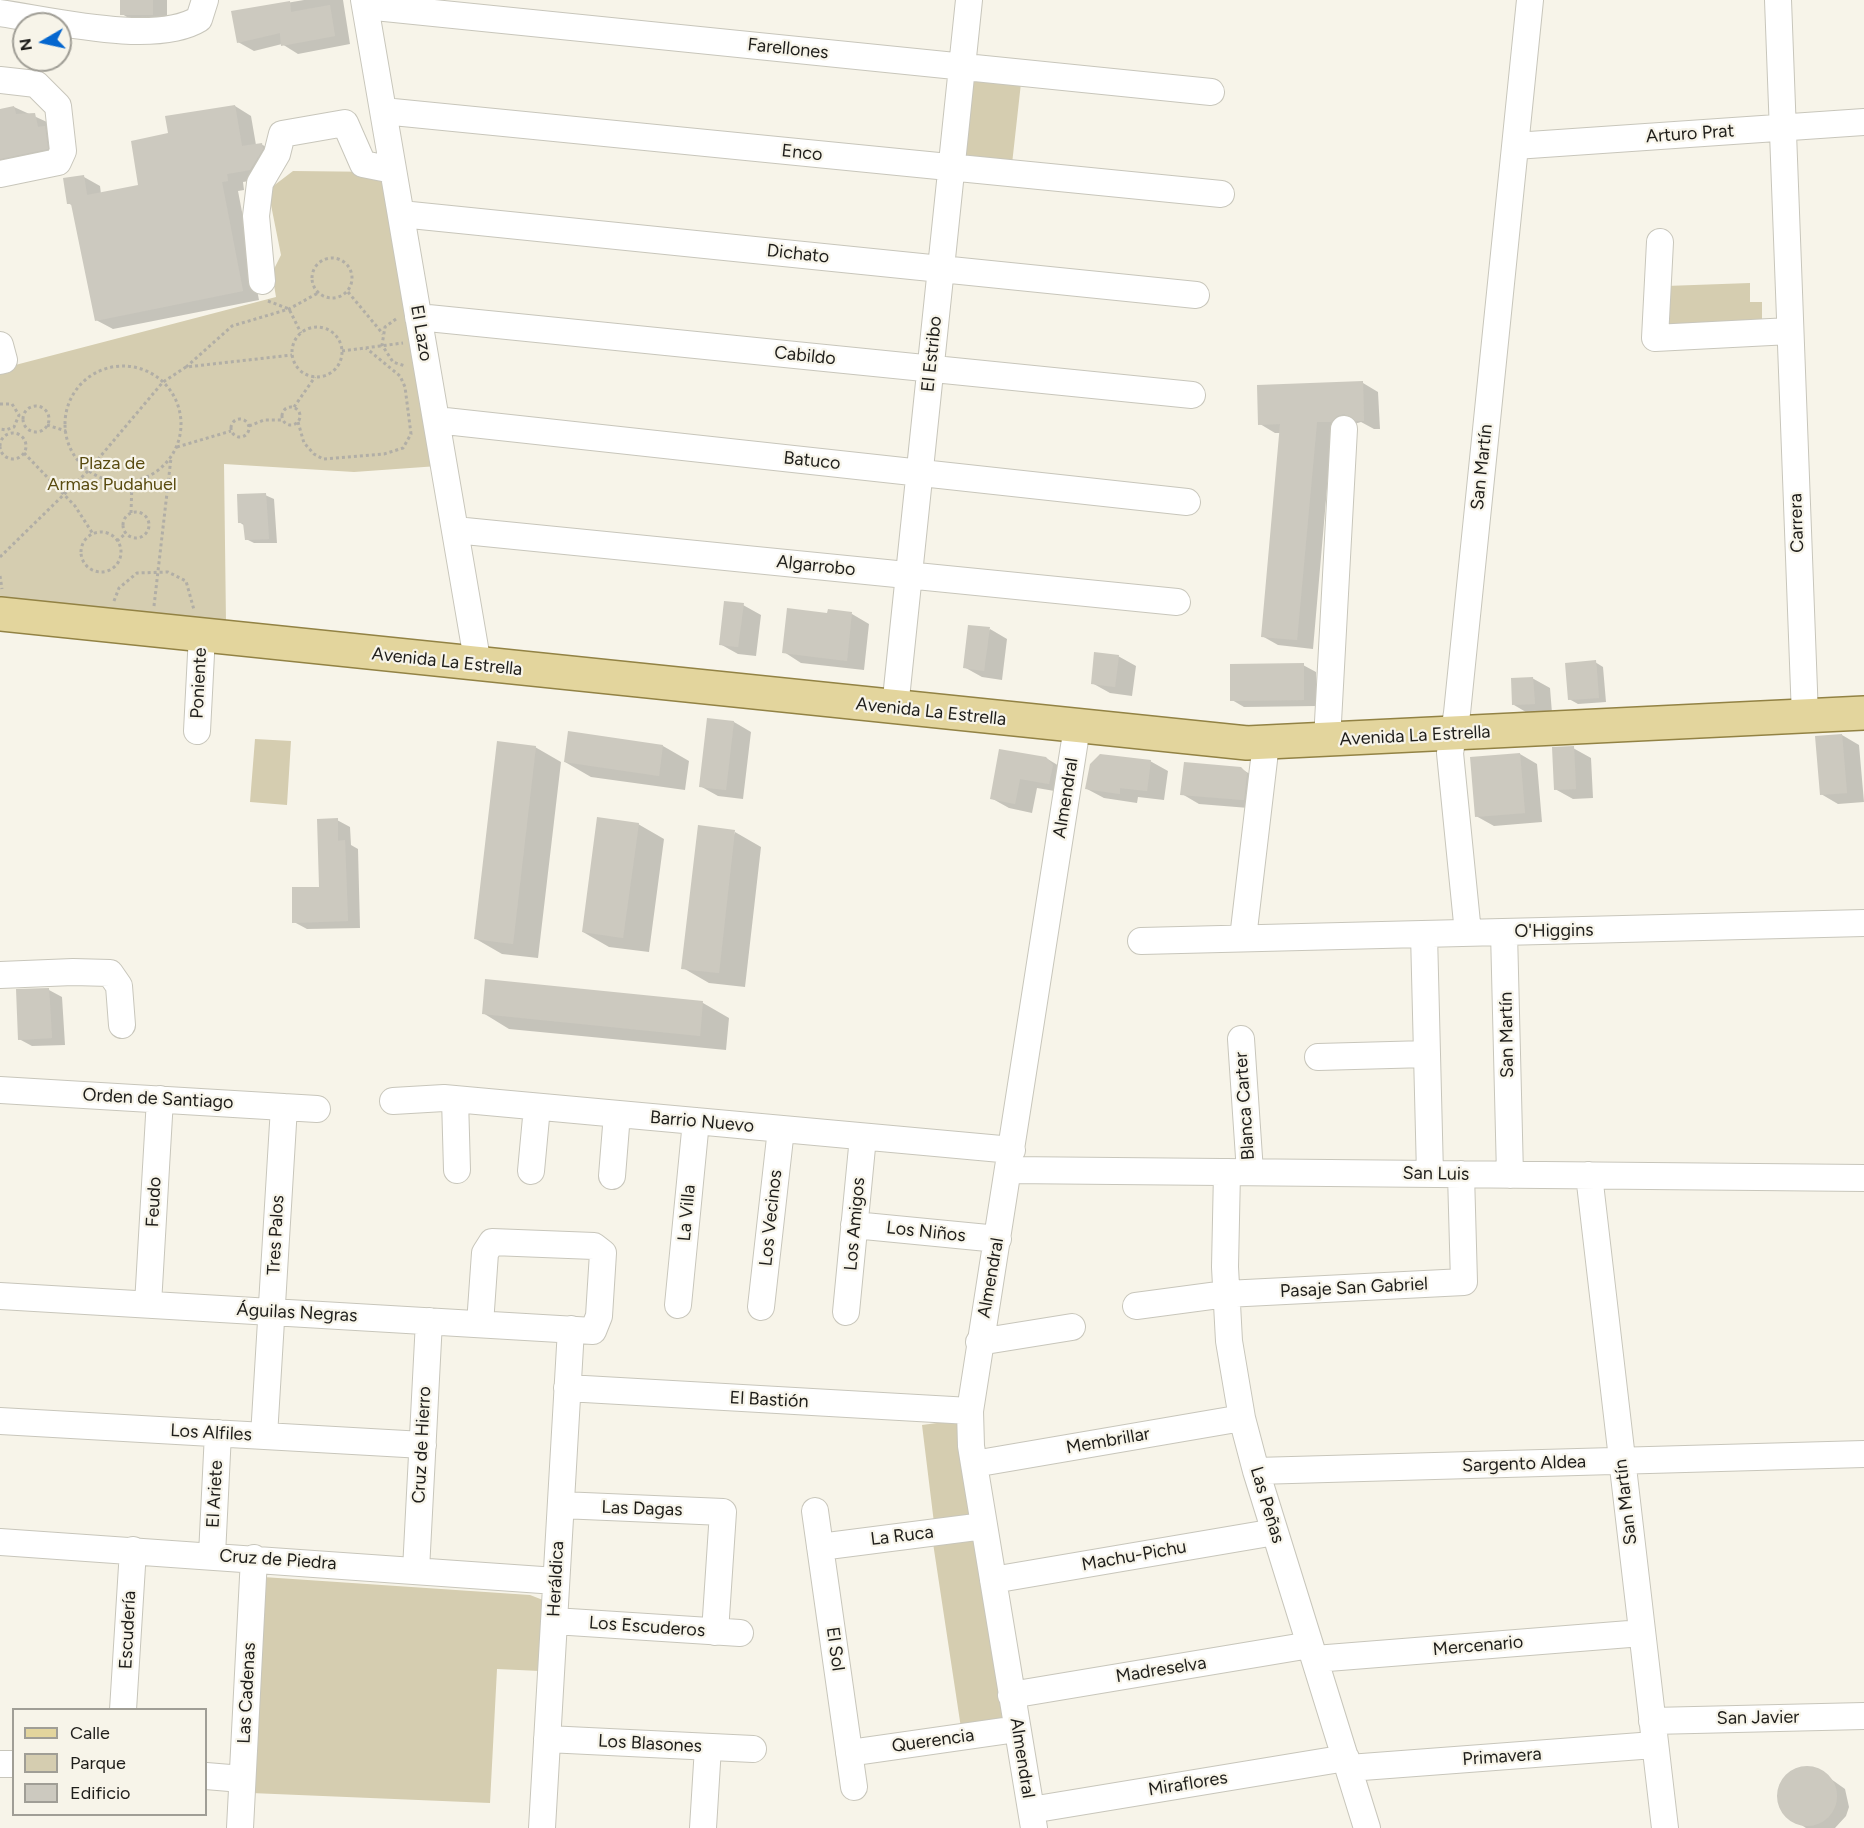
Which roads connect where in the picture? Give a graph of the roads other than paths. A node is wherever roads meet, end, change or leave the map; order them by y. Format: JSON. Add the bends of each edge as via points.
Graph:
{"nodes":[{"id":1,"x":205,"y":0,"type":"edge"},
{"id":2,"x":969,"y":0,"type":"edge"},
{"id":3,"x":1530,"y":0,"type":"edge"},
{"id":4,"x":1778,"y":0,"type":"edge"},
{"id":5,"x":365,"y":3,"type":"edge"},
{"id":6,"x":0,"y":13,"type":"edge"},
{"id":7,"x":962,"y":66,"type":"junction"},
{"id":8,"x":0,"y":80,"type":"edge"},
{"id":9,"x":1210,"y":92,"type":"dead end"},
{"id":10,"x":383,"y":111,"type":"junction"},
{"id":11,"x":1864,"y":122,"type":"edge"},
{"id":12,"x":1782,"y":127,"type":"junction"},
{"id":13,"x":1515,"y":146,"type":"junction"},
{"id":14,"x":951,"y":167,"type":"junction"},
{"id":15,"x":393,"y":170,"type":"junction"},
{"id":16,"x":0,"y":174,"type":"edge"},
{"id":17,"x":1221,"y":194,"type":"dead end"},
{"id":18,"x":401,"y":214,"type":"junction"},
{"id":19,"x":1660,"y":242,"type":"dead end"},
{"id":20,"x":941,"y":269,"type":"junction"},
{"id":21,"x":265,"y":291,"type":"road end"},
{"id":22,"x":1196,"y":295,"type":"dead end"},
{"id":23,"x":419,"y":321,"type":"junction"},
{"id":24,"x":1790,"y":331,"type":"junction"},
{"id":25,"x":0,"y":345,"type":"edge"},
{"id":26,"x":0,"y":362,"type":"edge"},
{"id":27,"x":930,"y":368,"type":"junction"},
{"id":28,"x":1192,"y":395,"type":"dead end"},
{"id":29,"x":436,"y":420,"type":"junction"},
{"id":30,"x":1344,"y":429,"type":"dead end"},
{"id":31,"x":920,"y":472,"type":"junction"},
{"id":32,"x":1187,"y":502,"type":"dead end"},
{"id":33,"x":455,"y":530,"type":"junction"},
{"id":34,"x":909,"y":575,"type":"junction"},
{"id":35,"x":1177,"y":602,"type":"dead end"},
{"id":36,"x":0,"y":614,"type":"edge"},
{"id":37,"x":198,"y":624,"type":"junction"},
{"id":38,"x":478,"y":665,"type":"junction"},
{"id":39,"x":895,"y":708,"type":"junction"},
{"id":40,"x":1864,"y":713,"type":"edge"},
{"id":41,"x":1805,"y":716,"type":"junction"},
{"id":42,"x":1077,"y":727,"type":"junction"},
{"id":43,"x":197,"y":731,"type":"dead end"},
{"id":44,"x":1453,"y":734,"type":"junction"},
{"id":45,"x":1327,"y":740,"type":"junction"},
{"id":46,"x":1266,"y":743,"type":"junction"},
{"id":47,"x":1864,"y":923,"type":"edge"},
{"id":48,"x":1504,"y":932,"type":"junction"},
{"id":49,"x":1468,"y":933,"type":"junction"},
{"id":50,"x":1424,"y":934,"type":"junction"},
{"id":51,"x":1243,"y":938,"type":"junction"},
{"id":52,"x":1141,"y":941,"type":"dead end"},
{"id":53,"x":0,"y":975,"type":"edge"},
{"id":54,"x":122,"y":1025,"type":"dead end"},
{"id":55,"x":1240,"y":1040,"type":"dead end"},
{"id":56,"x":1427,"y":1054,"type":"junction"},
{"id":57,"x":1318,"y":1057,"type":"dead end"},
{"id":58,"x":0,"y":1090,"type":"edge"},
{"id":59,"x":160,"y":1100,"type":"junction"},
{"id":60,"x":455,"y":1100,"type":"junction"},
{"id":61,"x":393,"y":1101,"type":"dead end"},
{"id":62,"x":284,"y":1107,"type":"junction"},
{"id":63,"x":537,"y":1107,"type":"junction"},
{"id":64,"x":317,"y":1109,"type":"dead end"},
{"id":65,"x":617,"y":1114,"type":"junction"},
{"id":66,"x":696,"y":1122,"type":"junction"},
{"id":67,"x":781,"y":1129,"type":"junction"},
{"id":68,"x":863,"y":1137,"type":"junction"},
{"id":69,"x":1010,"y":1160,"type":"junction"},
{"id":70,"x":457,"y":1170,"type":"dead end"},
{"id":71,"x":531,"y":1171,"type":"dead end"},
{"id":72,"x":1239,"y":1172,"type":"junction"},
{"id":73,"x":1430,"y":1174,"type":"junction"},
{"id":74,"x":1461,"y":1174,"type":"junction"},
{"id":75,"x":1510,"y":1175,"type":"junction"},
{"id":76,"x":612,"y":1176,"type":"dead end"},
{"id":77,"x":1589,"y":1176,"type":"junction"},
{"id":78,"x":1864,"y":1178,"type":"edge"},
{"id":79,"x":855,"y":1225,"type":"junction"},
{"id":80,"x":998,"y":1239,"type":"junction"},
{"id":81,"x":1226,"y":1294,"type":"junction"},
{"id":82,"x":0,"y":1296,"type":"edge"},
{"id":83,"x":148,"y":1304,"type":"junction"},
{"id":84,"x":678,"y":1305,"type":"dead end"},
{"id":85,"x":1136,"y":1306,"type":"dead end"},
{"id":86,"x":761,"y":1307,"type":"dead end"},
{"id":87,"x":271,"y":1311,"type":"junction"},
{"id":88,"x":846,"y":1312,"type":"dead end"},
{"id":89,"x":429,"y":1321,"type":"junction"},
{"id":90,"x":480,"y":1324,"type":"junction"},
{"id":91,"x":1071,"y":1328,"type":"dead end"},
{"id":92,"x":582,"y":1330,"type":"junction"},
{"id":93,"x":979,"y":1342,"type":"junction"},
{"id":94,"x":567,"y":1388,"type":"junction"},
{"id":95,"x":970,"y":1411,"type":"junction"},
{"id":96,"x":1242,"y":1418,"type":"junction"},
{"id":97,"x":0,"y":1421,"type":"edge"},
{"id":98,"x":218,"y":1433,"type":"junction"},
{"id":99,"x":264,"y":1436,"type":"junction"},
{"id":100,"x":423,"y":1444,"type":"junction"},
{"id":101,"x":1864,"y":1454,"type":"edge"},
{"id":102,"x":1622,"y":1461,"type":"junction"},
{"id":103,"x":974,"y":1464,"type":"junction"},
{"id":104,"x":1256,"y":1471,"type":"junction"},
{"id":105,"x":561,"y":1505,"type":"junction"},
{"id":106,"x":815,"y":1511,"type":"dead end"},
{"id":107,"x":984,"y":1526,"type":"junction"},
{"id":108,"x":1275,"y":1532,"type":"junction"},
{"id":109,"x":0,"y":1542,"type":"edge"},
{"id":110,"x":820,"y":1547,"type":"junction"},
{"id":111,"x":133,"y":1550,"type":"junction"},
{"id":112,"x":212,"y":1555,"type":"junction"},
{"id":113,"x":254,"y":1558,"type":"junction"},
{"id":114,"x":416,"y":1570,"type":"junction"},
{"id":115,"x":993,"y":1580,"type":"junction"},
{"id":116,"x":556,"y":1581,"type":"junction"},
{"id":117,"x":554,"y":1621,"type":"junction"},
{"id":118,"x":714,"y":1632,"type":"junction"},
{"id":119,"x":740,"y":1633,"type":"dead end"},
{"id":120,"x":1642,"y":1633,"type":"junction"},
{"id":121,"x":1312,"y":1652,"type":"junction"},
{"id":122,"x":1011,"y":1695,"type":"junction"},
{"id":123,"x":123,"y":1708,"type":"edge"},
{"id":124,"x":1864,"y":1716,"type":"edge"},
{"id":125,"x":1017,"y":1729,"type":"junction"},
{"id":126,"x":1653,"y":1733,"type":"junction"},
{"id":127,"x":547,"y":1739,"type":"junction"},
{"id":128,"x":708,"y":1747,"type":"junction"},
{"id":129,"x":753,"y":1749,"type":"dead end"},
{"id":130,"x":849,"y":1753,"type":"junction"},
{"id":131,"x":1347,"y":1763,"type":"junction"},
{"id":132,"x":207,"y":1776,"type":"edge"},
{"id":133,"x":242,"y":1779,"type":"junction"},
{"id":134,"x":854,"y":1787,"type":"dead end"},
{"id":135,"x":1032,"y":1819,"type":"edge"},
{"id":136,"x":240,"y":1828,"type":"edge"},
{"id":137,"x":542,"y":1828,"type":"edge"},
{"id":138,"x":704,"y":1828,"type":"edge"},
{"id":139,"x":1367,"y":1828,"type":"edge"},
{"id":140,"x":1665,"y":1828,"type":"edge"}],
"edges":[{"from":1,"to":6,"type":"street","via":[[199,19],[189,25],[141,32]]},
{"from":2,"to":7,"type":"street","name":"El Estribo"},
{"from":3,"to":13,"type":"street","name":"San Martín"},
{"from":4,"to":12,"type":"street","name":"Carrera"},
{"from":5,"to":7,"type":"street","name":"Farellones"},
{"from":5,"to":10,"type":"street","name":"El Lazo"},
{"from":7,"to":9,"type":"street","name":"Farellones"},
{"from":7,"to":14,"type":"street","name":"El Estribo"},
{"from":8,"to":16,"type":"street","via":[[36,84],[58,106],[63,151],[58,162]]},
{"from":10,"to":14,"type":"street","name":"Enco"},
{"from":10,"to":15,"type":"street","name":"El Lazo"},
{"from":11,"to":12,"type":"street","name":"Arturo Prat"},
{"from":12,"to":13,"type":"street","name":"Arturo Prat"},
{"from":12,"to":24,"type":"street","name":"Carrera"},
{"from":13,"to":44,"type":"street","name":"San Martín"},
{"from":14,"to":17,"type":"street","name":"Enco"},
{"from":14,"to":20,"type":"street","name":"El Estribo"},
{"from":15,"to":18,"type":"street","name":"El Lazo"},
{"from":15,"to":21,"type":"street","via":[[363,164],[345,123],[282,134],[277,154],[261,183],[256,216]]},
{"from":18,"to":20,"type":"street","name":"Dichato"},
{"from":18,"to":23,"type":"street","name":"El Lazo"},
{"from":19,"to":24,"type":"street","via":[[1655,338]]},
{"from":20,"to":22,"type":"street","name":"Dichato"},
{"from":20,"to":27,"type":"street","name":"El Estribo"},
{"from":23,"to":27,"type":"street","name":"Cabildo"},
{"from":23,"to":29,"type":"street","name":"El Lazo"},
{"from":24,"to":41,"type":"street","name":"Carrera"},
{"from":25,"to":26,"type":"street","via":[[4,360]]},
{"from":27,"to":28,"type":"street","name":"Cabildo"},
{"from":27,"to":31,"type":"street","name":"El Estribo"},
{"from":29,"to":31,"type":"street","name":"Batuco"},
{"from":29,"to":33,"type":"street","name":"El Lazo"},
{"from":30,"to":45,"type":"street"},
{"from":31,"to":32,"type":"street","name":"Batuco"},
{"from":31,"to":34,"type":"street","name":"El Estribo"},
{"from":33,"to":34,"type":"street","name":"Algarrobo"},
{"from":33,"to":38,"type":"street","name":"El Lazo"},
{"from":34,"to":35,"type":"street","name":"Algarrobo"},
{"from":34,"to":39,"type":"street","name":"El Estribo"},
{"from":36,"to":37,"type":"main road","name":"Avenida La Estrella"},
{"from":37,"to":38,"type":"main road","name":"Avenida La Estrella"},
{"from":37,"to":43,"type":"street","name":"Poniente"},
{"from":38,"to":39,"type":"main road","name":"Avenida La Estrella"},
{"from":39,"to":42,"type":"main road","name":"Avenida La Estrella"},
{"from":40,"to":41,"type":"main road","name":"Avenida La Estrella"},
{"from":41,"to":44,"type":"main road","name":"Avenida La Estrella"},
{"from":42,"to":46,"type":"main road","name":"Avenida La Estrella"},
{"from":42,"to":69,"type":"street","name":"Almendral"},
{"from":44,"to":45,"type":"main road","name":"Avenida La Estrella"},
{"from":44,"to":49,"type":"street","name":"San Martín","via":[[1450,753]]},
{"from":45,"to":46,"type":"main road","name":"Avenida La Estrella"},
{"from":46,"to":51,"type":"street"},
{"from":47,"to":48,"type":"street","name":"O'Higgins"},
{"from":48,"to":49,"type":"street","name":"O'Higgins"},
{"from":48,"to":75,"type":"street","name":"San Martín"},
{"from":49,"to":50,"type":"street","name":"O'Higgins"},
{"from":50,"to":51,"type":"street","name":"O'Higgins"},
{"from":50,"to":56,"type":"street"},
{"from":51,"to":52,"type":"street","name":"O'Higgins"},
{"from":53,"to":54,"type":"street","via":[[110,974],[119,986]]},
{"from":55,"to":72,"type":"street","name":"Blanca Carter"},
{"from":56,"to":57,"type":"street"},
{"from":56,"to":73,"type":"street"},
{"from":58,"to":59,"type":"street","name":"Orden de Santiago"},
{"from":59,"to":62,"type":"street","name":"Orden de Santiago"},
{"from":59,"to":83,"type":"street","name":"Feudo"},
{"from":60,"to":61,"type":"street","name":"Barrio Nuevo","via":[[432,1097]]},
{"from":60,"to":63,"type":"street","name":"Barrio Nuevo"},
{"from":60,"to":70,"type":"street"},
{"from":62,"to":64,"type":"street","name":"Orden de Santiago"},
{"from":62,"to":87,"type":"street","name":"Tres Palos"},
{"from":63,"to":65,"type":"street","name":"Barrio Nuevo"},
{"from":63,"to":71,"type":"street"},
{"from":65,"to":66,"type":"street","name":"Barrio Nuevo"},
{"from":65,"to":76,"type":"street"},
{"from":66,"to":67,"type":"street","name":"Barrio Nuevo"},
{"from":66,"to":84,"type":"street","name":"La Villa"},
{"from":67,"to":68,"type":"street","name":"Barrio Nuevo"},
{"from":67,"to":86,"type":"street","name":"Los Vecinos"},
{"from":68,"to":69,"type":"street","name":"Barrio Nuevo"},
{"from":68,"to":79,"type":"street","name":"Los Amigos"},
{"from":69,"to":72,"type":"street","name":"San Luis"},
{"from":69,"to":80,"type":"street","name":"Almendral"},
{"from":72,"to":73,"type":"street","name":"San Luis"},
{"from":72,"to":81,"type":"street","name":"Las Peñas"},
{"from":73,"to":74,"type":"street","name":"San Luis"},
{"from":74,"to":75,"type":"street","name":"San Luis"},
{"from":74,"to":81,"type":"street","name":"Pasaje San Gabriel","via":[[1464,1282]]},
{"from":75,"to":77,"type":"street","name":"San Luis"},
{"from":77,"to":78,"type":"street","name":"San Luis"},
{"from":77,"to":102,"type":"street","name":"San Martín"},
{"from":79,"to":80,"type":"street","name":"Los Niños"},
{"from":79,"to":88,"type":"street","name":"Los Amigos"},
{"from":80,"to":93,"type":"street","name":"Almendral"},
{"from":81,"to":85,"type":"street","name":"Pasaje San Gabriel"},
{"from":81,"to":96,"type":"street","name":"Las Peñas","via":[[1229,1341]]},
{"from":82,"to":83,"type":"street","name":"Águilas Negras"},
{"from":83,"to":87,"type":"street","name":"Águilas Negras"},
{"from":87,"to":89,"type":"street","name":"Águilas Negras"},
{"from":87,"to":99,"type":"street","name":"Tres Palos"},
{"from":89,"to":90,"type":"street","name":"Águilas Negras"},
{"from":89,"to":100,"type":"street","name":"Cruz de Hierro"},
{"from":90,"to":92,"type":"street","name":"Águilas Negras"},
{"from":90,"to":92,"type":"street","name":"Heráldica","via":[[488,1245],[497,1242],[594,1246],[603,1257],[599,1316]]},
{"from":91,"to":93,"type":"street"},
{"from":92,"to":94,"type":"street","name":"Heráldica"},
{"from":93,"to":95,"type":"street","name":"Almendral"},
{"from":94,"to":95,"type":"street","name":"El Bastión"},
{"from":94,"to":105,"type":"street","name":"Heráldica"},
{"from":95,"to":103,"type":"street","name":"Almendral"},
{"from":96,"to":103,"type":"street","name":"Membrillar"},
{"from":96,"to":104,"type":"street","name":"Las Peñas"},
{"from":97,"to":98,"type":"street","name":"Los Alfiles"},
{"from":98,"to":99,"type":"street","name":"Los Alfiles"},
{"from":98,"to":112,"type":"street","name":"El Ariete"},
{"from":99,"to":100,"type":"street","name":"Los Alfiles"},
{"from":100,"to":114,"type":"street","name":"Cruz de Hierro"},
{"from":101,"to":102,"type":"street","name":"Sargento Aldea"},
{"from":102,"to":104,"type":"street","name":"Sargento Aldea"},
{"from":102,"to":120,"type":"street","name":"San Martín"},
{"from":103,"to":107,"type":"street","name":"Almendral"},
{"from":104,"to":108,"type":"street","name":"Las Peñas"},
{"from":105,"to":116,"type":"street","name":"Heráldica"},
{"from":105,"to":118,"type":"street","name":"Las Dagas","via":[[723,1512]]},
{"from":106,"to":110,"type":"street","name":"El Sol"},
{"from":107,"to":110,"type":"street","name":"La Ruca"},
{"from":107,"to":115,"type":"street","name":"Almendral"},
{"from":108,"to":115,"type":"street","name":"Machu-Pichu"},
{"from":108,"to":121,"type":"street","name":"Las Peñas"},
{"from":109,"to":111,"type":"street","name":"Cruz de Piedra"},
{"from":110,"to":130,"type":"street","name":"El Sol"},
{"from":111,"to":112,"type":"street","name":"Cruz de Piedra"},
{"from":111,"to":123,"type":"street","name":"Escudería"},
{"from":112,"to":113,"type":"street","name":"Cruz de Piedra"},
{"from":113,"to":114,"type":"street","name":"Cruz de Piedra"},
{"from":113,"to":133,"type":"street","name":"Las Cadenas"},
{"from":114,"to":116,"type":"street","name":"Cruz de Piedra"},
{"from":115,"to":122,"type":"street","name":"Almendral"},
{"from":116,"to":117,"type":"street","name":"Heráldica"},
{"from":117,"to":118,"type":"street","name":"Los Escuderos"},
{"from":117,"to":127,"type":"street","name":"Heráldica"},
{"from":118,"to":119,"type":"street","name":"Los Escuderos"},
{"from":120,"to":121,"type":"street","name":"Mercenario"},
{"from":120,"to":126,"type":"street","name":"San Martín"},
{"from":121,"to":122,"type":"street","name":"Madreselva"},
{"from":121,"to":131,"type":"street","name":"Las Peñas"},
{"from":122,"to":125,"type":"street","name":"Almendral"},
{"from":124,"to":126,"type":"street","name":"San Javier"},
{"from":125,"to":130,"type":"street","name":"Querencia"},
{"from":125,"to":135,"type":"street","name":"Almendral"},
{"from":126,"to":131,"type":"street","name":"Primavera"},
{"from":126,"to":140,"type":"street","name":"San Martín"},
{"from":127,"to":128,"type":"street","name":"Los Blasones"},
{"from":127,"to":137,"type":"street","name":"Heráldica"},
{"from":128,"to":129,"type":"street","name":"Los Blasones"},
{"from":128,"to":138,"type":"street"},
{"from":130,"to":134,"type":"street","name":"El Sol"},
{"from":131,"to":135,"type":"street","name":"Miraflores"},
{"from":131,"to":139,"type":"street","name":"Las Peñas"},
{"from":132,"to":133,"type":"street"},
{"from":133,"to":136,"type":"street","name":"Las Cadenas"}]}
